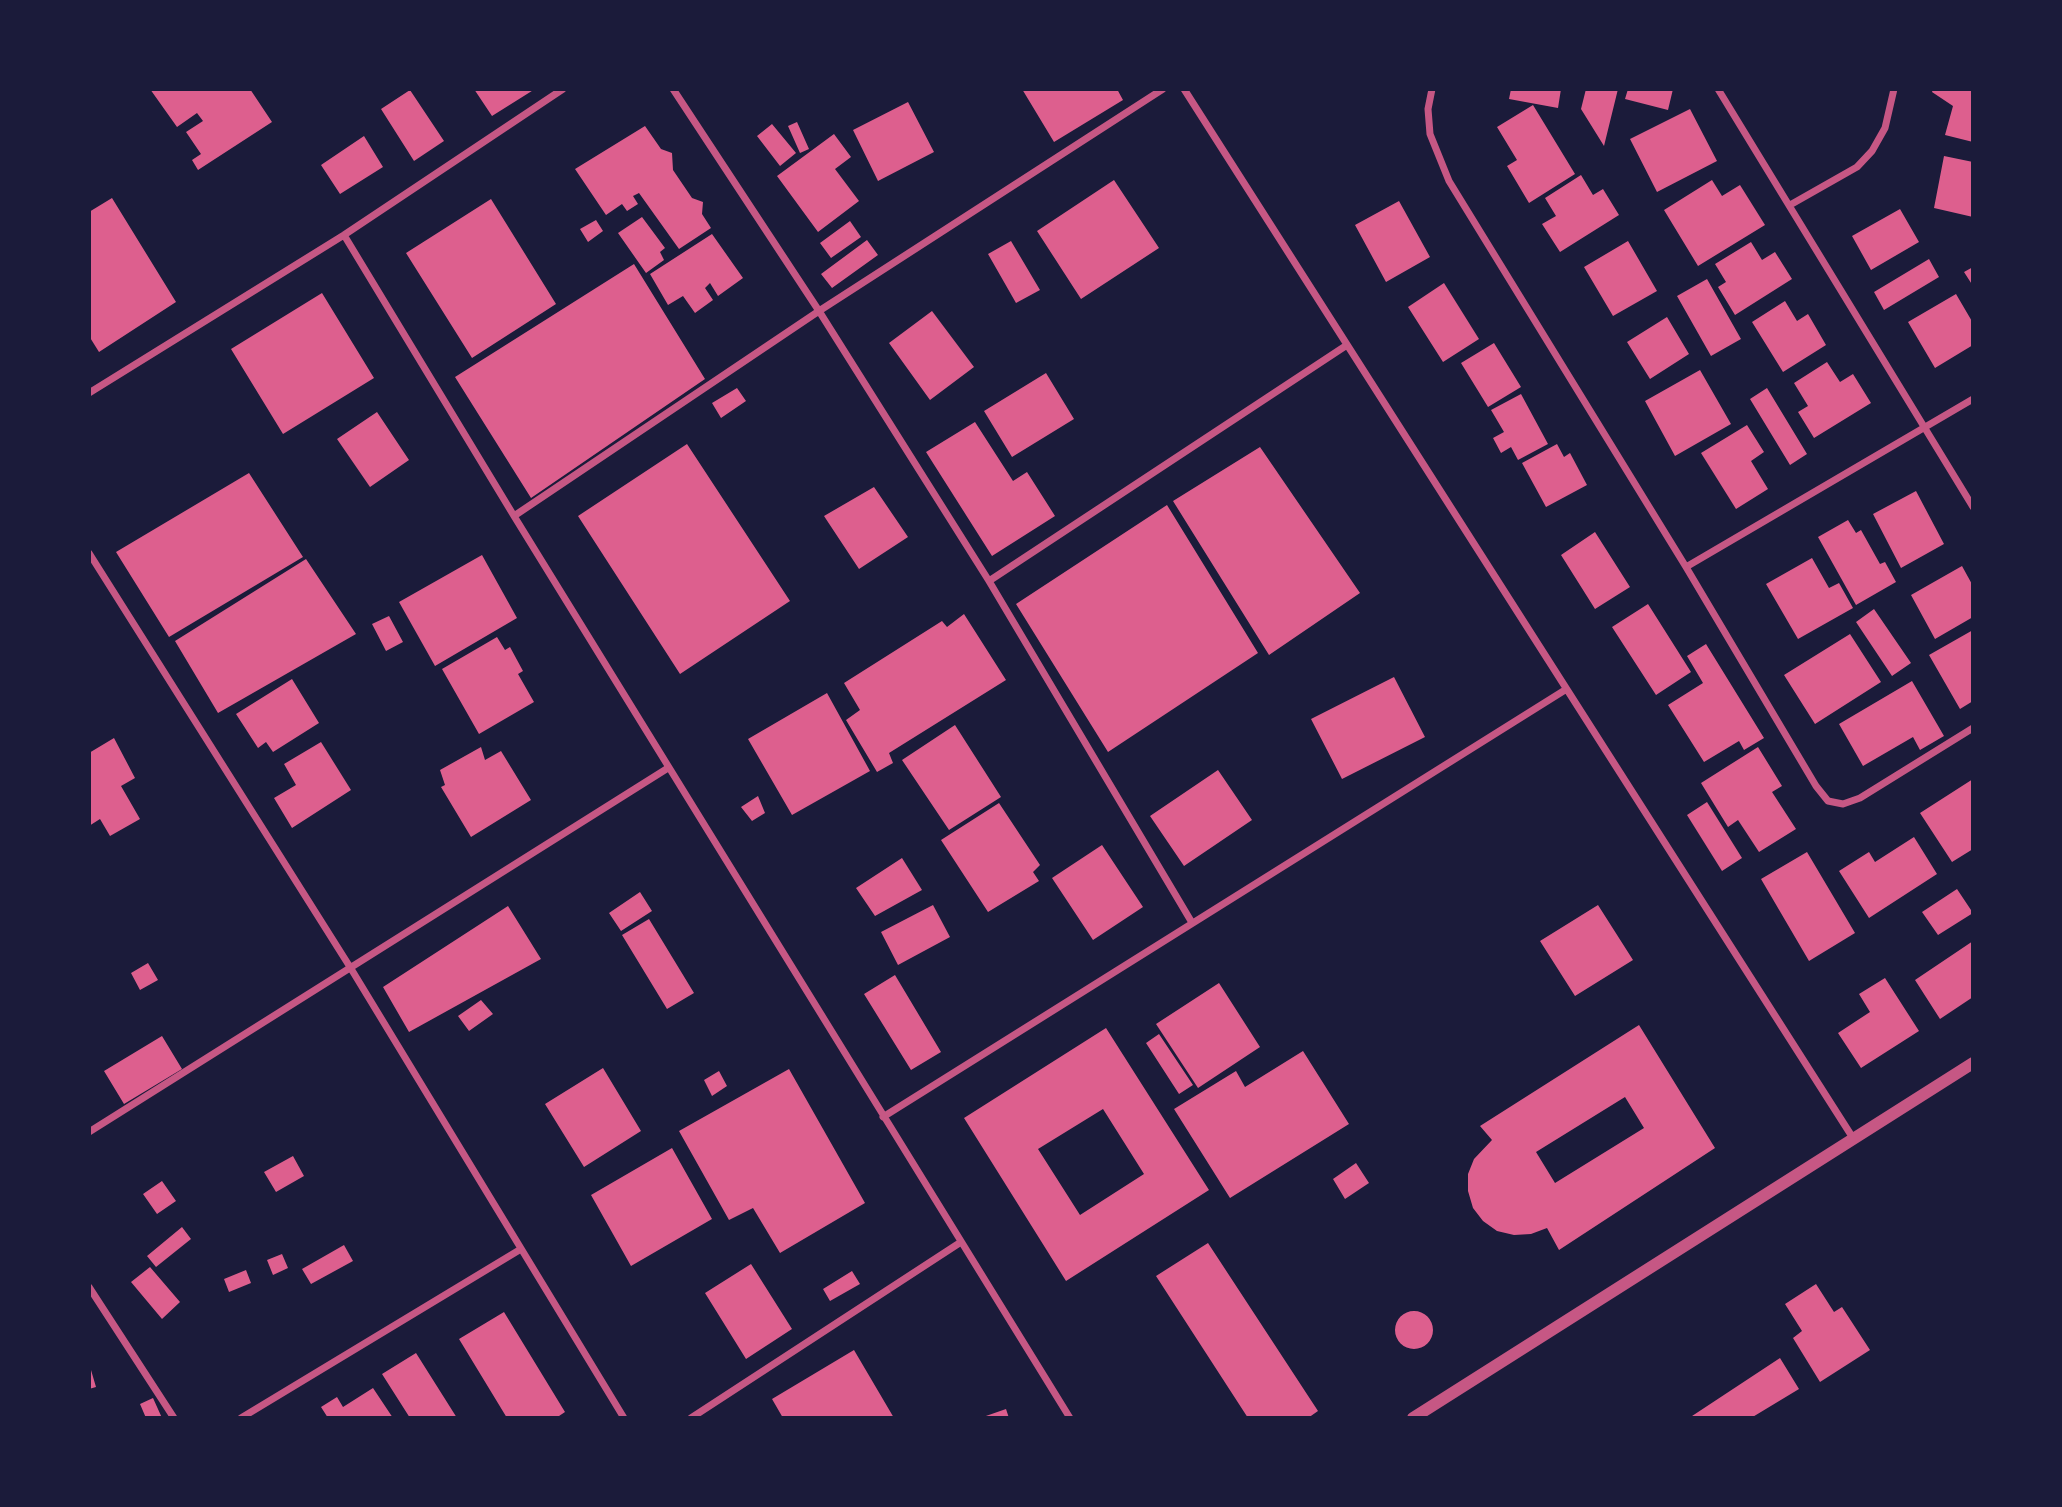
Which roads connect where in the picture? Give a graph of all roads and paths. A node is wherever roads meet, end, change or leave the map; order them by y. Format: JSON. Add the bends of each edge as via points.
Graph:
{"nodes":[{"id":1,"x":563,"y":89,"type":"edge"},
{"id":2,"x":673,"y":89,"type":"edge"},
{"id":3,"x":1163,"y":89,"type":"edge"},
{"id":4,"x":1184,"y":89,"type":"edge"},
{"id":5,"x":1432,"y":89,"type":"edge"},
{"id":6,"x":1718,"y":89,"type":"edge"},
{"id":7,"x":1894,"y":89,"type":"edge"},
{"id":8,"x":1790,"y":205,"type":"junction"},
{"id":9,"x":344,"y":235,"type":"junction"},
{"id":10,"x":819,"y":311,"type":"junction"},
{"id":11,"x":1348,"y":345,"type":"junction"},
{"id":12,"x":89,"y":393,"type":"edge"},
{"id":13,"x":1973,"y":398,"type":"edge"},
{"id":14,"x":1924,"y":429,"type":"junction"},
{"id":15,"x":1973,"y":507,"type":"edge"},
{"id":16,"x":514,"y":516,"type":"junction"},
{"id":17,"x":89,"y":553,"type":"edge"},
{"id":18,"x":1686,"y":567,"type":"junction"},
{"id":19,"x":989,"y":581,"type":"junction"},
{"id":20,"x":1565,"y":690,"type":"junction"},
{"id":21,"x":1973,"y":728,"type":"edge"},
{"id":22,"x":668,"y":768,"type":"junction"},
{"id":23,"x":1191,"y":921,"type":"junction"},
{"id":24,"x":350,"y":967,"type":"junction"},
{"id":25,"x":1973,"y":1063,"type":"edge"},
{"id":26,"x":883,"y":1117,"type":"junction"},
{"id":27,"x":89,"y":1132,"type":"edge"},
{"id":28,"x":1853,"y":1138,"type":"junction"},
{"id":29,"x":961,"y":1242,"type":"junction"},
{"id":30,"x":521,"y":1250,"type":"junction"},
{"id":31,"x":89,"y":1287,"type":"edge"},
{"id":32,"x":174,"y":1418,"type":"edge"},
{"id":33,"x":242,"y":1418,"type":"edge"},
{"id":34,"x":624,"y":1418,"type":"edge"},
{"id":35,"x":691,"y":1418,"type":"edge"},
{"id":36,"x":1070,"y":1418,"type":"edge"},
{"id":37,"x":1413,"y":1418,"type":"edge"}],
"edges":[{"from":1,"to":9,"type":"street"},
{"from":2,"to":10,"type":"street"},
{"from":3,"to":10,"type":"street"},
{"from":4,"to":11,"type":"street"},
{"from":5,"to":18,"type":"street","via":[[1430,134],[1449,181]]},
{"from":6,"to":8,"type":"street"},
{"from":7,"to":8,"type":"street","via":[[1885,128],[1872,151],[1857,167]]},
{"from":8,"to":14,"type":"street"},
{"from":9,"to":12,"type":"street"},
{"from":9,"to":16,"type":"street"},
{"from":10,"to":16,"type":"street"},
{"from":10,"to":19,"type":"street"},
{"from":11,"to":19,"type":"street"},
{"from":11,"to":20,"type":"street"},
{"from":13,"to":14,"type":"street"},
{"from":14,"to":15,"type":"street"},
{"from":14,"to":18,"type":"street"},
{"from":16,"to":22,"type":"street"},
{"from":17,"to":24,"type":"street"},
{"from":18,"to":21,"type":"street","via":[[1828,801],[1843,804],[1872,793]]},
{"from":19,"to":23,"type":"street"},
{"from":20,"to":23,"type":"street"},
{"from":20,"to":28,"type":"street"},
{"from":22,"to":24,"type":"street"},
{"from":22,"to":26,"type":"street"},
{"from":23,"to":26,"type":"street"},
{"from":24,"to":27,"type":"street"},
{"from":24,"to":30,"type":"street"},
{"from":25,"to":28,"type":"street"},
{"from":26,"to":29,"type":"street"},
{"from":28,"to":37,"type":"street"},
{"from":29,"to":35,"type":"street"},
{"from":29,"to":36,"type":"street"},
{"from":30,"to":33,"type":"street"},
{"from":30,"to":34,"type":"street"},
{"from":31,"to":32,"type":"street"}]}
